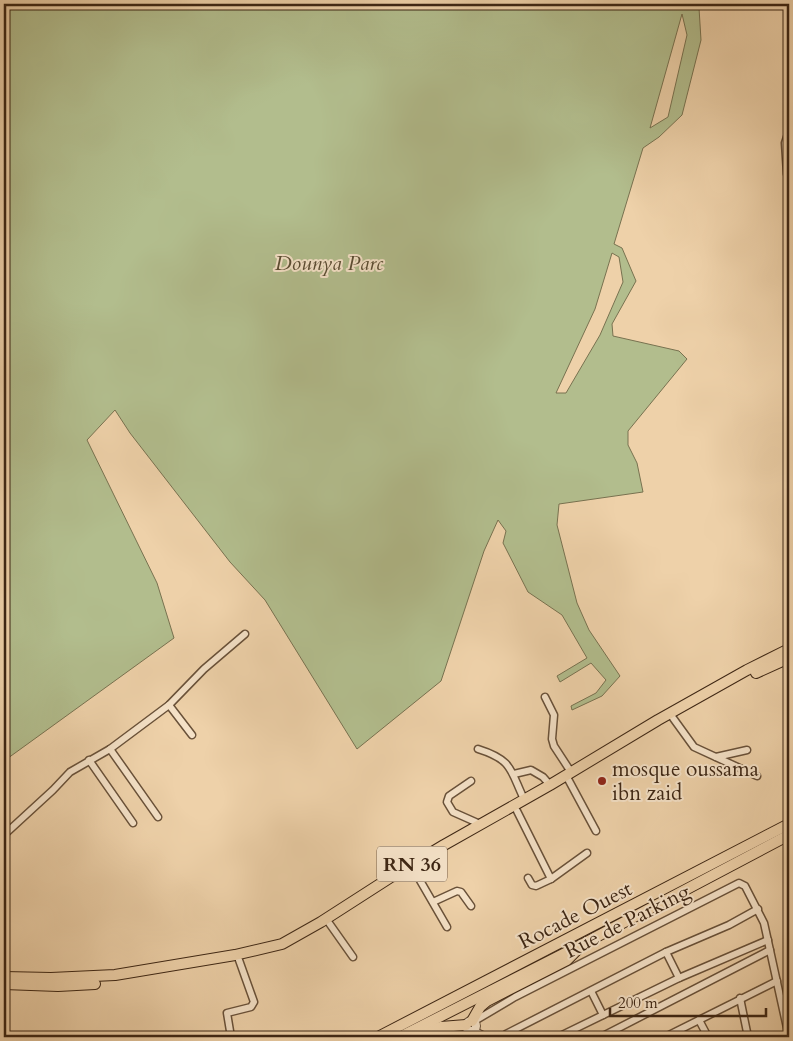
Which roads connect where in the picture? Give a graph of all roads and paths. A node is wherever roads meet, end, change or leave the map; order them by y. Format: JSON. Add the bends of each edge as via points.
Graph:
{"nodes":[{"id":1,"x":789,"y":131,"type":"edge"},
{"id":2,"x":787,"y":174,"type":"dead end"},
{"id":3,"x":244,"y":634,"type":"dead end"},
{"id":4,"x":789,"y":649,"type":"edge"},
{"id":5,"x":789,"y":658,"type":"edge"},
{"id":6,"x":544,"y":697,"type":"dead end"},
{"id":7,"x":168,"y":704,"type":"junction"},
{"id":8,"x":673,"y":718,"type":"junction"},
{"id":9,"x":192,"y":735,"type":"dead end"},
{"id":10,"x":110,"y":749,"type":"junction"},
{"id":11,"x":478,"y":749,"type":"dead end"},
{"id":12,"x":747,"y":750,"type":"dead end"},
{"id":13,"x":716,"y":757,"type":"junction"},
{"id":14,"x":89,"y":760,"type":"junction"},
{"id":15,"x":584,"y":767,"type":"junction"},
{"id":16,"x":514,"y":774,"type":"junction"},
{"id":17,"x":569,"y":776,"type":"junction"},
{"id":18,"x":757,"y":776,"type":"dead end"},
{"id":19,"x":471,"y":781,"type":"dead end"},
{"id":20,"x":550,"y":785,"type":"junction"},
{"id":21,"x":524,"y":799,"type":"junction"},
{"id":22,"x":517,"y":810,"type":"junction"},
{"id":23,"x":158,"y":817,"type":"dead end"},
{"id":24,"x":133,"y":823,"type":"dead end"},
{"id":25,"x":480,"y":824,"type":"junction"},
{"id":26,"x":789,"y":824,"type":"edge"},
{"id":27,"x":596,"y":831,"type":"dead end"},
{"id":28,"x":4,"y":835,"type":"edge"},
{"id":29,"x":789,"y":835,"type":"edge"},
{"id":30,"x":587,"y":853,"type":"dead end"},
{"id":31,"x":414,"y":870,"type":"junction"},
{"id":32,"x":528,"y":878,"type":"dead end"},
{"id":33,"x":551,"y":879,"type":"junction"},
{"id":34,"x":433,"y":902,"type":"junction"},
{"id":35,"x":471,"y":906,"type":"dead end"},
{"id":36,"x":758,"y":909,"type":"junction"},
{"id":37,"x":329,"y":923,"type":"junction"},
{"id":38,"x":447,"y":927,"type":"dead end"},
{"id":39,"x":768,"y":940,"type":"junction"},
{"id":40,"x":581,"y":945,"type":"junction"},
{"id":41,"x":770,"y":950,"type":"junction"},
{"id":42,"x":666,"y":952,"type":"junction"},
{"id":43,"x":353,"y":957,"type":"dead end"},
{"id":44,"x":239,"y":960,"type":"junction"},
{"id":45,"x":4,"y":977,"type":"edge"},
{"id":46,"x":679,"y":978,"type":"junction"},
{"id":47,"x":777,"y":981,"type":"junction"},
{"id":48,"x":4,"y":984,"type":"edge"},
{"id":49,"x":591,"y":991,"type":"junction"},
{"id":50,"x":740,"y":998,"type":"junction"},
{"id":51,"x":603,"y":1015,"type":"junction"},
{"id":52,"x":699,"y":1020,"type":"junction"},
{"id":53,"x":471,"y":1025,"type":"junction"},
{"id":54,"x":441,"y":1032,"type":"edge"},
{"id":55,"x":231,"y":1037,"type":"edge"},
{"id":56,"x":378,"y":1037,"type":"edge"},
{"id":57,"x":400,"y":1037,"type":"edge"},
{"id":58,"x":413,"y":1037,"type":"edge"},
{"id":59,"x":483,"y":1037,"type":"edge"},
{"id":60,"x":504,"y":1037,"type":"edge"},
{"id":61,"x":558,"y":1037,"type":"edge"},
{"id":62,"x":601,"y":1037,"type":"edge"},
{"id":63,"x":665,"y":1037,"type":"edge"},
{"id":64,"x":708,"y":1037,"type":"edge"},
{"id":65,"x":748,"y":1037,"type":"edge"},
{"id":66,"x":789,"y":1037,"type":"edge"}],
"edges":[{"from":1,"to":2,"type":"street","via":[[785,143]]},
{"from":3,"to":7,"type":"street"},
{"from":4,"to":15,"type":"main road","number":"RN 36"},
{"from":5,"to":8,"type":"main road","number":"RN 36"},
{"from":6,"to":17,"type":"street","via":[[554,715],[554,746]]},
{"from":7,"to":9,"type":"street"},
{"from":7,"to":10,"type":"street"},
{"from":8,"to":13,"type":"street","via":[[694,747]]},
{"from":8,"to":15,"type":"main road","number":"RN 36"},
{"from":10,"to":14,"type":"street"},
{"from":10,"to":23,"type":"street"},
{"from":11,"to":16,"type":"street","via":[[498,757]]},
{"from":12,"to":13,"type":"street"},
{"from":13,"to":18,"type":"street"},
{"from":14,"to":24,"type":"street"},
{"from":14,"to":28,"type":"street","via":[[70,772]]},
{"from":15,"to":17,"type":"main road","number":"RN 36"},
{"from":16,"to":20,"type":"street","via":[[531,770]]},
{"from":16,"to":21,"type":"street"},
{"from":17,"to":20,"type":"main road","number":"RN 36"},
{"from":17,"to":22,"type":"main road","number":"RN 36"},
{"from":17,"to":27,"type":"street"},
{"from":19,"to":25,"type":"street","via":[[448,796],[447,802],[454,812]]},
{"from":20,"to":21,"type":"main road","number":"RN 36"},
{"from":21,"to":25,"type":"main road","number":"RN 36"},
{"from":22,"to":31,"type":"main road","number":"RN 36"},
{"from":22,"to":33,"type":"street"},
{"from":25,"to":45,"type":"main road","number":"RN 36","via":[[315,926],[274,946],[115,975]]},
{"from":26,"to":56,"type":"main road","name":"Rocade Ouest"},
{"from":29,"to":40,"type":"main road","name":"Rocade Ouest"},
{"from":30,"to":33,"type":"street"},
{"from":31,"to":34,"type":"street"},
{"from":31,"to":37,"type":"main road","number":"RN 36"},
{"from":32,"to":33,"type":"street","via":[[535,886]]},
{"from":34,"to":35,"type":"street","via":[[457,891]]},
{"from":34,"to":38,"type":"street"},
{"from":36,"to":39,"type":"street","name":"Rue de Parking"},
{"from":36,"to":42,"type":"street","via":[[730,925]]},
{"from":36,"to":53,"type":"street","name":"Rue de Parking","via":[[745,886],[738,884],[515,996]]},
{"from":37,"to":43,"type":"street"},
{"from":37,"to":44,"type":"main road","number":"RN 36","via":[[285,948]]},
{"from":39,"to":41,"type":"street","name":"Rue de Parking"},
{"from":39,"to":46,"type":"street"},
{"from":40,"to":53,"type":"main road","via":[[567,960],[487,1001]]},
{"from":40,"to":57,"type":"main road","name":"Rocade Ouest"},
{"from":41,"to":47,"type":"street","name":"Rue de Parking"},
{"from":41,"to":62,"type":"street"},
{"from":42,"to":46,"type":"street"},
{"from":42,"to":49,"type":"street"},
{"from":44,"to":48,"type":"main road","number":"RN 36","via":[[105,983],[58,986]]},
{"from":44,"to":55,"type":"street","via":[[254,1002],[251,1007],[227,1013]]},
{"from":46,"to":51,"type":"street"},
{"from":47,"to":50,"type":"street"},
{"from":47,"to":66,"type":"street","name":"Rue de Parking"},
{"from":49,"to":51,"type":"street"},
{"from":49,"to":60,"type":"street"},
{"from":50,"to":52,"type":"street"},
{"from":50,"to":65,"type":"street"},
{"from":51,"to":61,"type":"street"},
{"from":52,"to":63,"type":"street"},
{"from":52,"to":64,"type":"street"},
{"from":53,"to":54,"type":"main road"},
{"from":53,"to":59,"type":"street"},
{"from":54,"to":58,"type":"main road","via":[[422,1032]]}]}
